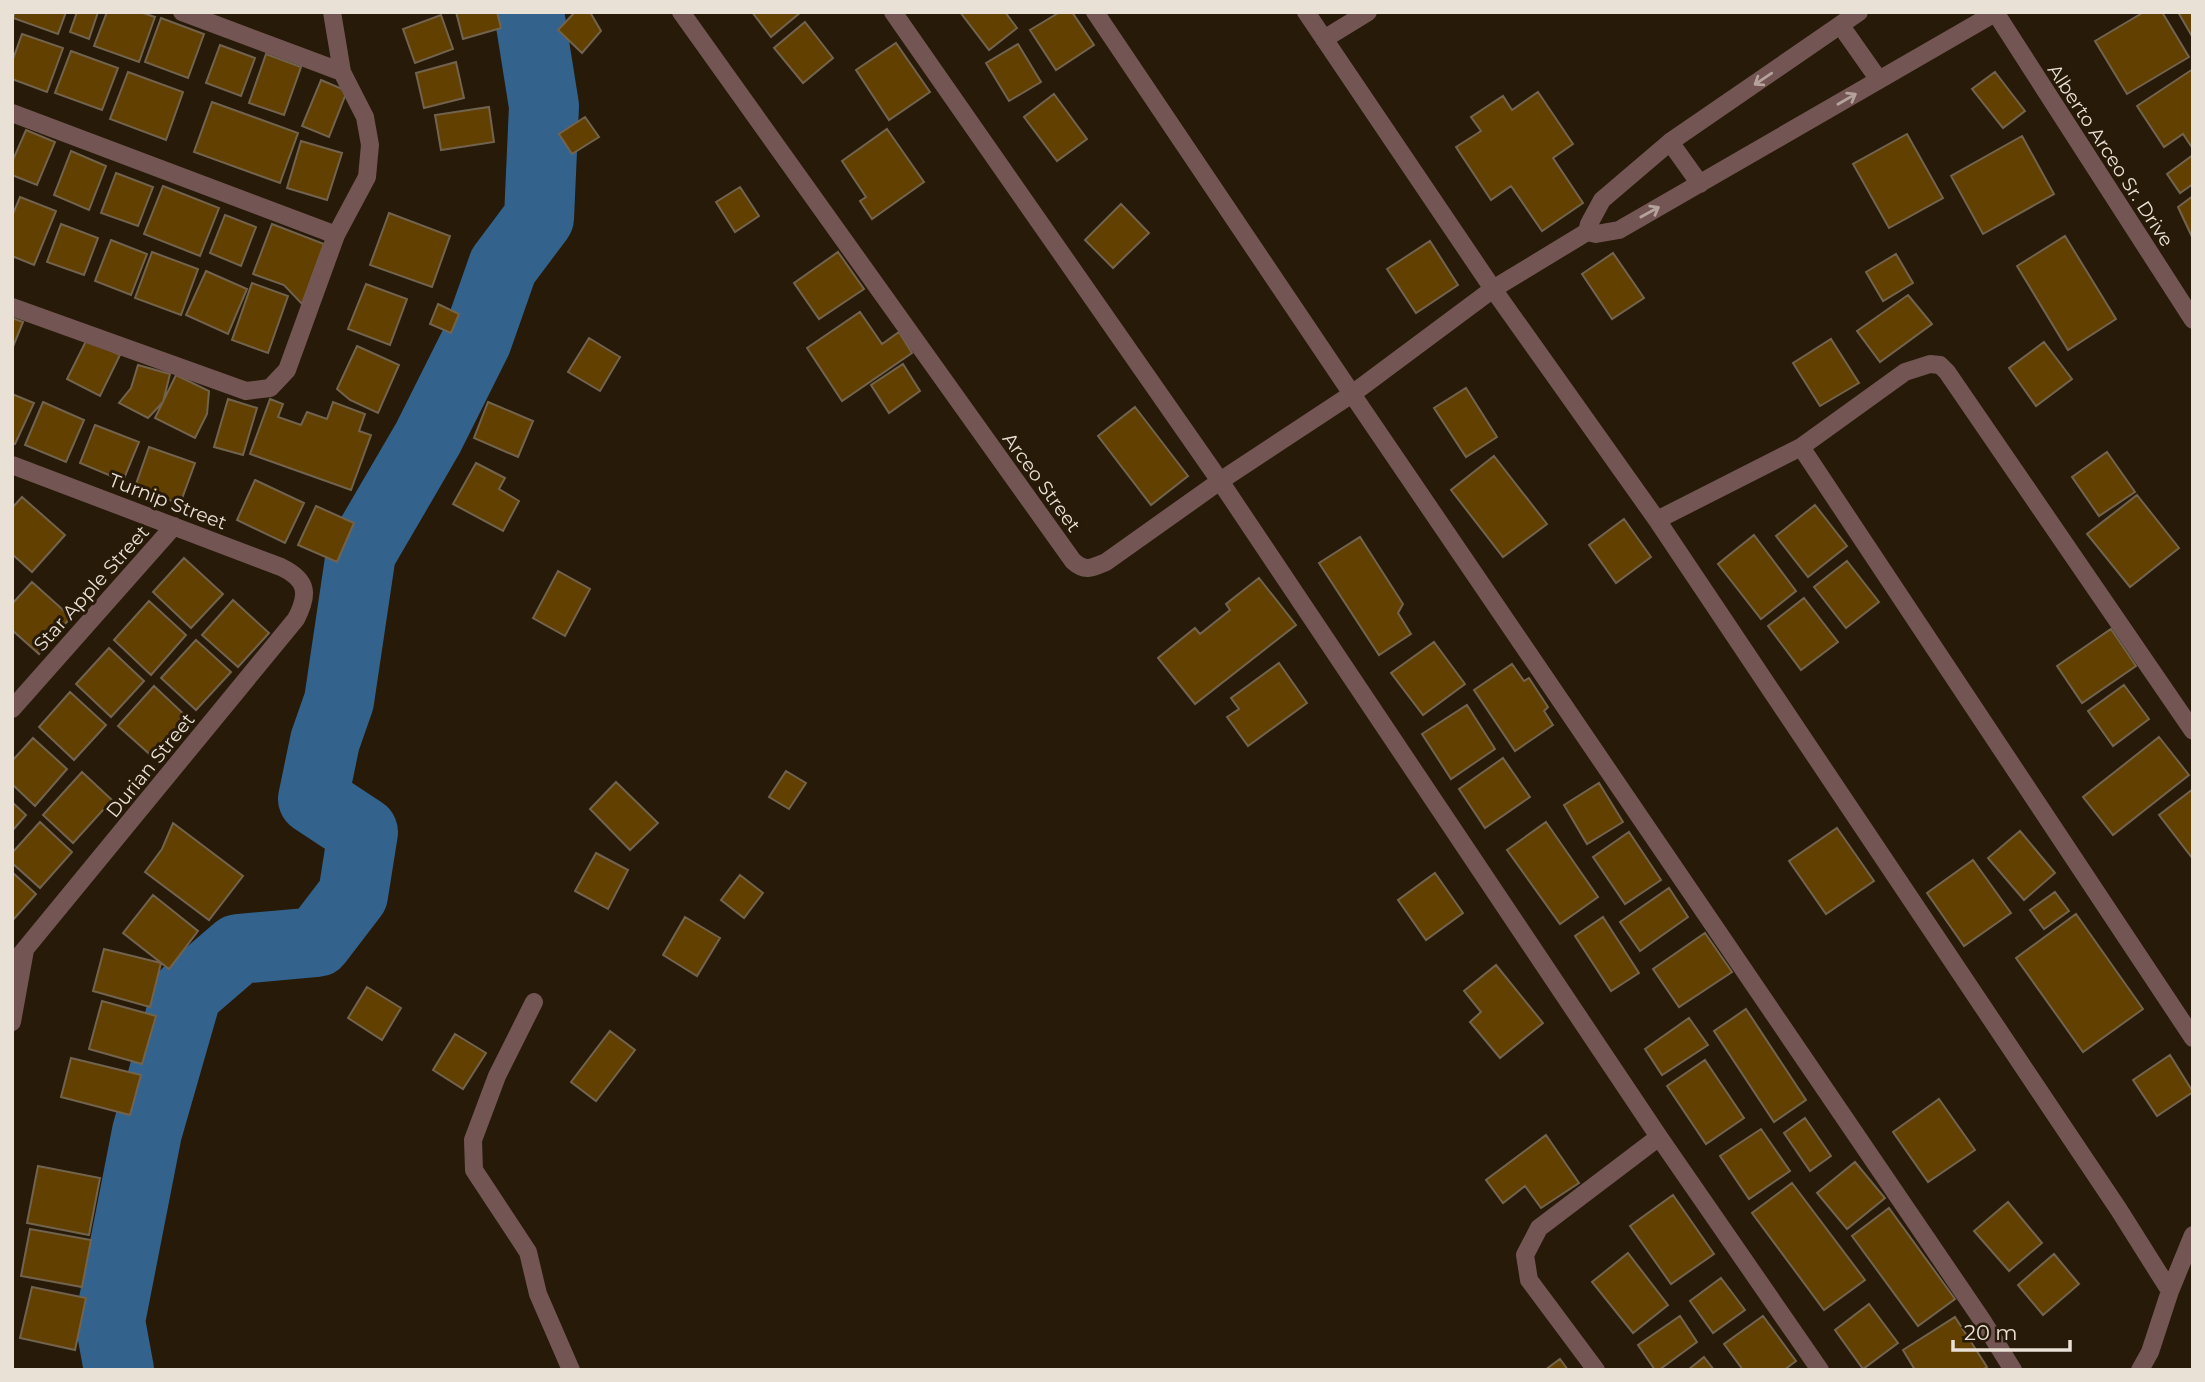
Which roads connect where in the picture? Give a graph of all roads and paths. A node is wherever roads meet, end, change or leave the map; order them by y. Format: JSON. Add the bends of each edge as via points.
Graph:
{"nodes":[{"id":1,"x":182,"y":12,"type":"edge"},
{"id":2,"x":332,"y":12,"type":"edge"},
{"id":3,"x":681,"y":12,"type":"edge"},
{"id":4,"x":893,"y":12,"type":"edge"},
{"id":5,"x":1095,"y":12,"type":"edge"},
{"id":6,"x":1306,"y":12,"type":"edge"},
{"id":7,"x":1368,"y":12,"type":"edge"},
{"id":8,"x":1859,"y":12,"type":"edge"},
{"id":9,"x":1995,"y":13,"type":"edge"},
{"id":10,"x":1841,"y":26,"type":"junction"},
{"id":11,"x":1324,"y":39,"type":"junction"},
{"id":12,"x":342,"y":72,"type":"junction"},
{"id":13,"x":1879,"y":80,"type":"junction"},
{"id":14,"x":12,"y":113,"type":"edge"},
{"id":15,"x":1670,"y":142,"type":"junction"},
{"id":16,"x":1700,"y":184,"type":"junction"},
{"id":17,"x":1587,"y":232,"type":"junction"},
{"id":18,"x":336,"y":236,"type":"junction"},
{"id":19,"x":1493,"y":289,"type":"junction"},
{"id":20,"x":12,"y":307,"type":"edge"},
{"id":21,"x":2190,"y":309,"type":"edge"},
{"id":22,"x":1352,"y":394,"type":"junction"},
{"id":23,"x":1801,"y":447,"type":"junction"},
{"id":24,"x":12,"y":465,"type":"edge"},
{"id":25,"x":1220,"y":481,"type":"junction"},
{"id":26,"x":1657,"y":520,"type":"junction"},
{"id":27,"x":174,"y":526,"type":"junction"},
{"id":28,"x":303,"y":584,"type":"joint"},
{"id":29,"x":12,"y":709,"type":"edge"},
{"id":30,"x":2193,"y":731,"type":"edge"},
{"id":31,"x":25,"y":950,"type":"junction"},
{"id":32,"x":12,"y":965,"type":"edge"},
{"id":33,"x":534,"y":1002,"type":"dead end"},
{"id":34,"x":12,"y":1022,"type":"edge"},
{"id":35,"x":2193,"y":1038,"type":"edge"},
{"id":36,"x":1659,"y":1137,"type":"junction"},
{"id":37,"x":2193,"y":1235,"type":"edge"},
{"id":38,"x":2170,"y":1291,"type":"junction"},
{"id":39,"x":571,"y":1370,"type":"edge"},
{"id":40,"x":1596,"y":1370,"type":"edge"},
{"id":41,"x":1820,"y":1370,"type":"edge"},
{"id":42,"x":2013,"y":1370,"type":"edge"},
{"id":43,"x":2140,"y":1370,"type":"edge"}],
"edges":[{"from":1,"to":12,"type":"street"},
{"from":2,"to":12,"type":"street"},
{"from":3,"to":25,"type":"street","name":"Arceo Street","via":[[1073,561],[1088,569],[1105,562]]},
{"from":4,"to":25,"type":"street"},
{"from":5,"to":22,"type":"street"},
{"from":6,"to":11,"type":"street"},
{"from":7,"to":11,"type":"street"},
{"from":8,"to":10,"type":"street"},
{"from":9,"to":13,"type":"street"},
{"from":9,"to":21,"type":"street","name":"Alberto Arceo Sr. Drive"},
{"from":10,"to":13,"type":"street"},
{"from":10,"to":15,"type":"street","one_way":true},
{"from":11,"to":19,"type":"street"},
{"from":12,"to":18,"type":"street","via":[[365,117],[370,145],[367,177]]},
{"from":16,"to":13,"type":"street","one_way":true},
{"from":14,"to":18,"type":"street"},
{"from":15,"to":16,"type":"street"},
{"from":15,"to":17,"type":"street","via":[[1602,200]]},
{"from":17,"to":16,"type":"street","one_way":true,"via":[[1619,230]]},
{"from":17,"to":19,"type":"street","name":"Arceo Street"},
{"from":18,"to":20,"type":"street","via":[[287,370],[270,388],[246,391]]},
{"from":19,"to":22,"type":"street","name":"Arceo Street"},
{"from":19,"to":26,"type":"street"},
{"from":22,"to":25,"type":"street","name":"Arceo Street"},
{"from":22,"to":42,"type":"street"},
{"from":23,"to":26,"type":"street"},
{"from":23,"to":30,"type":"street","via":[[1905,372],[1940,365]]},
{"from":23,"to":35,"type":"street"},
{"from":24,"to":27,"type":"street","name":"Turnip Street"},
{"from":25,"to":36,"type":"street"},
{"from":26,"to":38,"type":"street"},
{"from":27,"to":28,"type":"street","name":"Turnip Street","via":[[281,567]]},
{"from":27,"to":29,"type":"street","name":"Star Apple Street"},
{"from":28,"to":31,"type":"street","name":"Durian Street","via":[[305,601],[296,619]]},
{"from":31,"to":32,"type":"street","name":"Durian Street"},
{"from":31,"to":34,"type":"street"},
{"from":33,"to":39,"type":"street","via":[[497,1076],[473,1140],[474,1170],[528,1252],[538,1294]]},
{"from":36,"to":40,"type":"street","via":[[1539,1228],[1525,1255],[1528,1280]]},
{"from":36,"to":41,"type":"street"},
{"from":37,"to":38,"type":"street"},
{"from":38,"to":43,"type":"street"}]}
